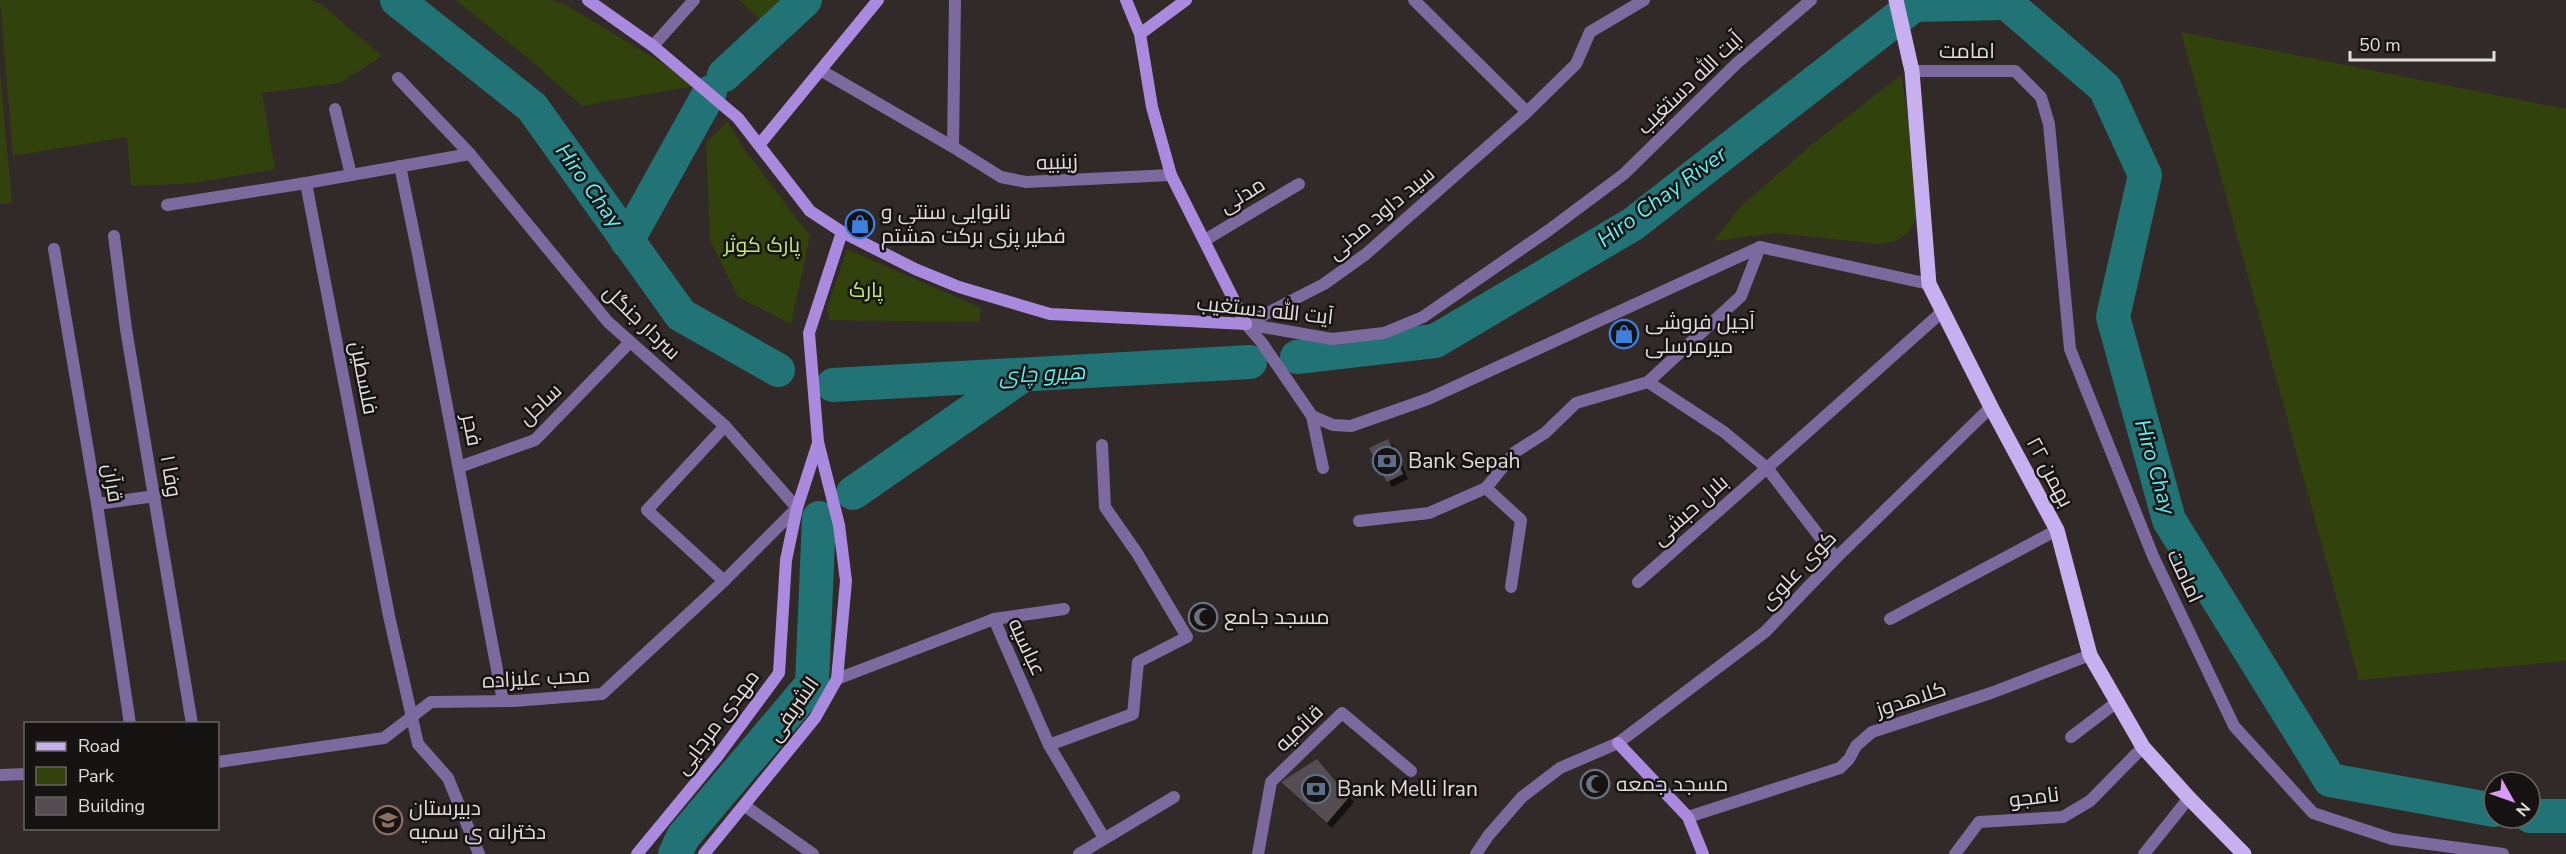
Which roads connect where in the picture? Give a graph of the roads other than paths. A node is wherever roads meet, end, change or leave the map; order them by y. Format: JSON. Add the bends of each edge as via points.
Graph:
{"nodes":[{"id":1,"x":588,"y":0,"type":"edge"},
{"id":2,"x":694,"y":0,"type":"edge"},
{"id":3,"x":878,"y":0,"type":"edge"},
{"id":4,"x":955,"y":0,"type":"edge"},
{"id":5,"x":1126,"y":0,"type":"edge"},
{"id":6,"x":1186,"y":0,"type":"edge"},
{"id":7,"x":1414,"y":0,"type":"edge"},
{"id":8,"x":1644,"y":0,"type":"edge"},
{"id":9,"x":1811,"y":0,"type":"edge"},
{"id":10,"x":1896,"y":0,"type":"edge"},
{"id":11,"x":1140,"y":34,"type":"junction"},
{"id":12,"x":653,"y":46,"type":"junction"},
{"id":13,"x":822,"y":71,"type":"junction"},
{"id":14,"x":1912,"y":71,"type":"junction"},
{"id":15,"x":398,"y":78,"type":"dead end"},
{"id":16,"x":334,"y":109,"type":"dead end"},
{"id":17,"x":1527,"y":112,"type":"junction"},
{"id":18,"x":759,"y":146,"type":"junction"},
{"id":19,"x":953,"y":147,"type":"junction"},
{"id":20,"x":470,"y":154,"type":"junction"},
{"id":21,"x":400,"y":166,"type":"junction"},
{"id":22,"x":351,"y":175,"type":"junction"},
{"id":23,"x":1171,"y":175,"type":"junction"},
{"id":24,"x":306,"y":183,"type":"junction"},
{"id":25,"x":1299,"y":184,"type":"dead end"},
{"id":26,"x":167,"y":205,"type":"dead end"},
{"id":27,"x":842,"y":232,"type":"junction"},
{"id":28,"x":114,"y":236,"type":"dead end"},
{"id":29,"x":1205,"y":240,"type":"junction"},
{"id":30,"x":1760,"y":247,"type":"junction"},
{"id":31,"x":54,"y":249,"type":"dead end"},
{"id":32,"x":1929,"y":284,"type":"junction"},
{"id":33,"x":1943,"y":311,"type":"junction"},
{"id":34,"x":1246,"y":324,"type":"junction"},
{"id":35,"x":630,"y":342,"type":"junction"},
{"id":36,"x":1648,"y":382,"type":"junction"},
{"id":37,"x":1991,"y":407,"type":"junction"},
{"id":38,"x":1312,"y":416,"type":"junction"},
{"id":39,"x":725,"y":426,"type":"junction"},
{"id":40,"x":818,"y":442,"type":"junction"},
{"id":41,"x":1102,"y":445,"type":"dead end"},
{"id":42,"x":459,"y":467,"type":"junction"},
{"id":43,"x":1323,"y":468,"type":"dead end"},
{"id":44,"x":1767,"y":468,"type":"junction"},
{"id":45,"x":1486,"y":488,"type":"junction"},
{"id":46,"x":155,"y":496,"type":"junction"},
{"id":47,"x":97,"y":504,"type":"junction"},
{"id":48,"x":797,"y":508,"type":"junction"},
{"id":49,"x":1359,"y":521,"type":"dead end"},
{"id":50,"x":2057,"y":530,"type":"junction"},
{"id":51,"x":1836,"y":558,"type":"junction"},
{"id":52,"x":724,"y":581,"type":"junction"},
{"id":53,"x":1638,"y":582,"type":"dead end"},
{"id":54,"x":1511,"y":587,"type":"dead end"},
{"id":55,"x":1064,"y":609,"type":"dead end"},
{"id":56,"x":994,"y":619,"type":"junction"},
{"id":57,"x":1890,"y":619,"type":"dead end"},
{"id":58,"x":2090,"y":655,"type":"junction"},
{"id":59,"x":837,"y":679,"type":"junction"},
{"id":60,"x":503,"y":701,"type":"junction"},
{"id":61,"x":2117,"y":702,"type":"junction"},
{"id":62,"x":412,"y":717,"type":"junction"},
{"id":63,"x":130,"y":722,"type":"edge"},
{"id":64,"x":192,"y":722,"type":"edge"},
{"id":65,"x":2071,"y":737,"type":"dead end"},
{"id":66,"x":1618,"y":743,"type":"junction"},
{"id":67,"x":1049,"y":744,"type":"junction"},
{"id":68,"x":2144,"y":747,"type":"junction"},
{"id":69,"x":219,"y":762,"type":"edge"},
{"id":70,"x":1411,"y":771,"type":"dead end"},
{"id":71,"x":24,"y":774,"type":"edge"},
{"id":72,"x":0,"y":775,"type":"edge"},
{"id":73,"x":1174,"y":797,"type":"dead end"},
{"id":74,"x":2189,"y":798,"type":"junction"},
{"id":75,"x":745,"y":806,"type":"junction"},
{"id":76,"x":1688,"y":817,"type":"junction"},
{"id":77,"x":1104,"y":838,"type":"junction"},
{"id":78,"x":479,"y":854,"type":"edge"},
{"id":79,"x":638,"y":854,"type":"edge"},
{"id":80,"x":704,"y":854,"type":"edge"},
{"id":81,"x":813,"y":854,"type":"edge"},
{"id":82,"x":1079,"y":854,"type":"edge"},
{"id":83,"x":1258,"y":854,"type":"edge"},
{"id":84,"x":1476,"y":854,"type":"edge"},
{"id":85,"x":1703,"y":854,"type":"edge"},
{"id":86,"x":1955,"y":854,"type":"edge"},
{"id":87,"x":2144,"y":854,"type":"edge"},
{"id":88,"x":2244,"y":854,"type":"edge"},
{"id":89,"x":2503,"y":854,"type":"edge"}],
"edges":[{"from":1,"to":12,"type":"main road","name":"آیت الله دستغیب"},
{"from":2,"to":12,"type":"street"},
{"from":3,"to":13,"type":"main road"},
{"from":4,"to":19,"type":"street"},
{"from":5,"to":11,"type":"main road"},
{"from":6,"to":11,"type":"main road"},
{"from":7,"to":17,"type":"street"},
{"from":8,"to":17,"type":"street","name":"سید داود مدنی","via":[[1590,32],[1576,64]]},
{"from":9,"to":34,"type":"street","name":"آیت الله دستغیب","via":[[1736,64],[1624,174],[1423,317],[1384,333],[1332,339]]},
{"from":10,"to":14,"type":"main road","name":"۲۲ بهمن"},
{"from":11,"to":23,"type":"main road","via":[[1152,107]]},
{"from":12,"to":18,"type":"main road","name":"آیت الله دستغیب","via":[[738,118]]},
{"from":13,"to":18,"type":"main road"},
{"from":13,"to":19,"type":"street","name":"زینبیه"},
{"from":14,"to":32,"type":"main road","name":"۲۲ بهمن"},
{"from":14,"to":89,"type":"street","name":"امامت","via":[[2015,71],[2041,97],[2049,124],[2070,349],[2153,556],[2234,726],[2313,813],[2392,839]]},
{"from":15,"to":20,"type":"street","name":"سردار جنگل"},
{"from":16,"to":22,"type":"street"},
{"from":17,"to":34,"type":"street","name":"سید داود مدنی","via":[[1366,254],[1323,284]]},
{"from":18,"to":27,"type":"main road","name":"آیت الله دستغیب","via":[[810,211]]},
{"from":19,"to":23,"type":"street","name":"زینبیه","via":[[1001,177],[1026,182]]},
{"from":20,"to":21,"type":"street"},
{"from":20,"to":35,"type":"street","name":"سردار جنگل","via":[[608,322]]},
{"from":21,"to":22,"type":"street"},
{"from":21,"to":42,"type":"street","name":"فجر"},
{"from":22,"to":24,"type":"street"},
{"from":23,"to":29,"type":"main road"},
{"from":24,"to":26,"type":"street"},
{"from":24,"to":62,"type":"street","name":"فلسطین"},
{"from":25,"to":29,"type":"street","name":"مدنی"},
{"from":27,"to":34,"type":"main road","name":"آیت الله دستغیب","via":[[959,287],[1050,314]]},
{"from":27,"to":40,"type":"main road","via":[[809,333]]},
{"from":28,"to":46,"type":"street","name":"وفا ۱"},
{"from":29,"to":34,"type":"main road"},
{"from":30,"to":32,"type":"street"},
{"from":30,"to":36,"type":"street","via":[[1741,296]]},
{"from":30,"to":38,"type":"street","via":[[1428,399],[1351,426],[1333,425]]},
{"from":31,"to":47,"type":"street","name":"قرآن"},
{"from":32,"to":33,"type":"main road","name":"۲۲ بهمن"},
{"from":33,"to":37,"type":"main road","name":"۲۲ بهمن"},
{"from":33,"to":44,"type":"street","name":"بلال حبشی"},
{"from":34,"to":38,"type":"street"},
{"from":35,"to":39,"type":"street","name":"سردار جنگل"},
{"from":35,"to":42,"type":"street","name":"ساحل","via":[[535,440]]},
{"from":36,"to":44,"type":"street","via":[[1724,432]]},
{"from":36,"to":45,"type":"street","via":[[1576,403],[1545,433],[1515,452]]},
{"from":37,"to":50,"type":"main road","name":"۲۲ بهمن"},
{"from":37,"to":51,"type":"street","name":"کوی علوی"},
{"from":38,"to":43,"type":"street"},
{"from":39,"to":48,"type":"street","name":"سردار جنگل"},
{"from":39,"to":52,"type":"street","via":[[647,510]]},
{"from":40,"to":48,"type":"main road","name":"مهدی مرجایی"},
{"from":40,"to":59,"type":"main road","name":"الشریفی","via":[[839,525],[846,581]]},
{"from":41,"to":67,"type":"street","via":[[1105,507],[1186,637],[1138,662],[1133,714]]},
{"from":42,"to":60,"type":"street","name":"فجر"},
{"from":44,"to":51,"type":"street"},
{"from":44,"to":53,"type":"street","name":"بلال حبشی"},
{"from":45,"to":49,"type":"street","via":[[1429,513]]},
{"from":45,"to":54,"type":"street","via":[[1521,520]]},
{"from":46,"to":47,"type":"street"},
{"from":46,"to":64,"type":"street","name":"وفا ۱"},
{"from":47,"to":63,"type":"street","name":"قرآن"},
{"from":48,"to":52,"type":"street","name":"محب علیزاده"},
{"from":48,"to":79,"type":"main road","name":"مهدی مرجایی","via":[[786,560],[779,673]]},
{"from":50,"to":57,"type":"street"},
{"from":50,"to":58,"type":"main road","name":"۲۲ بهمن"},
{"from":51,"to":66,"type":"street","name":"کوی علوی","via":[[1765,632]]},
{"from":52,"to":60,"type":"street","name":"محب علیزاده","via":[[602,694]]},
{"from":55,"to":56,"type":"street"},
{"from":56,"to":59,"type":"street","name":"عباسیه"},
{"from":56,"to":67,"type":"street","name":"عباسیه"},
{"from":58,"to":61,"type":"main road","name":"۲۲ بهمن"},
{"from":58,"to":76,"type":"street","name":"کلاهدوز","via":[[1872,732],[1840,768]]},
{"from":59,"to":75,"type":"main road","name":"الشریفی","via":[[815,718]]},
{"from":60,"to":62,"type":"street","name":"محب علیزاده","via":[[431,702]]},
{"from":61,"to":65,"type":"street"},
{"from":61,"to":68,"type":"main road","name":"۲۲ بهمن"},
{"from":62,"to":69,"type":"street","name":"محب علیزاده","via":[[384,738]]},
{"from":62,"to":78,"type":"street","name":"فلسطین","via":[[418,744],[448,778]]},
{"from":66,"to":76,"type":"main road"},
{"from":66,"to":84,"type":"street","name":"کوی علوی","via":[[1560,768],[1522,797]]},
{"from":67,"to":77,"type":"street","name":"عباسیه"},
{"from":68,"to":74,"type":"main road","name":"۲۲ بهمن"},
{"from":68,"to":86,"type":"street","name":"نامجو","via":[[2090,801],[2063,817],[1979,822]]},
{"from":70,"to":83,"type":"street","name":"قائمیه","via":[[1342,713],[1271,782]]},
{"from":71,"to":72,"type":"street"},
{"from":73,"to":77,"type":"street"},
{"from":74,"to":87,"type":"street"},
{"from":74,"to":88,"type":"main road","name":"۲۲ بهمن"},
{"from":75,"to":80,"type":"main road","name":"الشریفی"},
{"from":75,"to":81,"type":"street"},
{"from":76,"to":85,"type":"main road"},
{"from":77,"to":82,"type":"street"}]}
